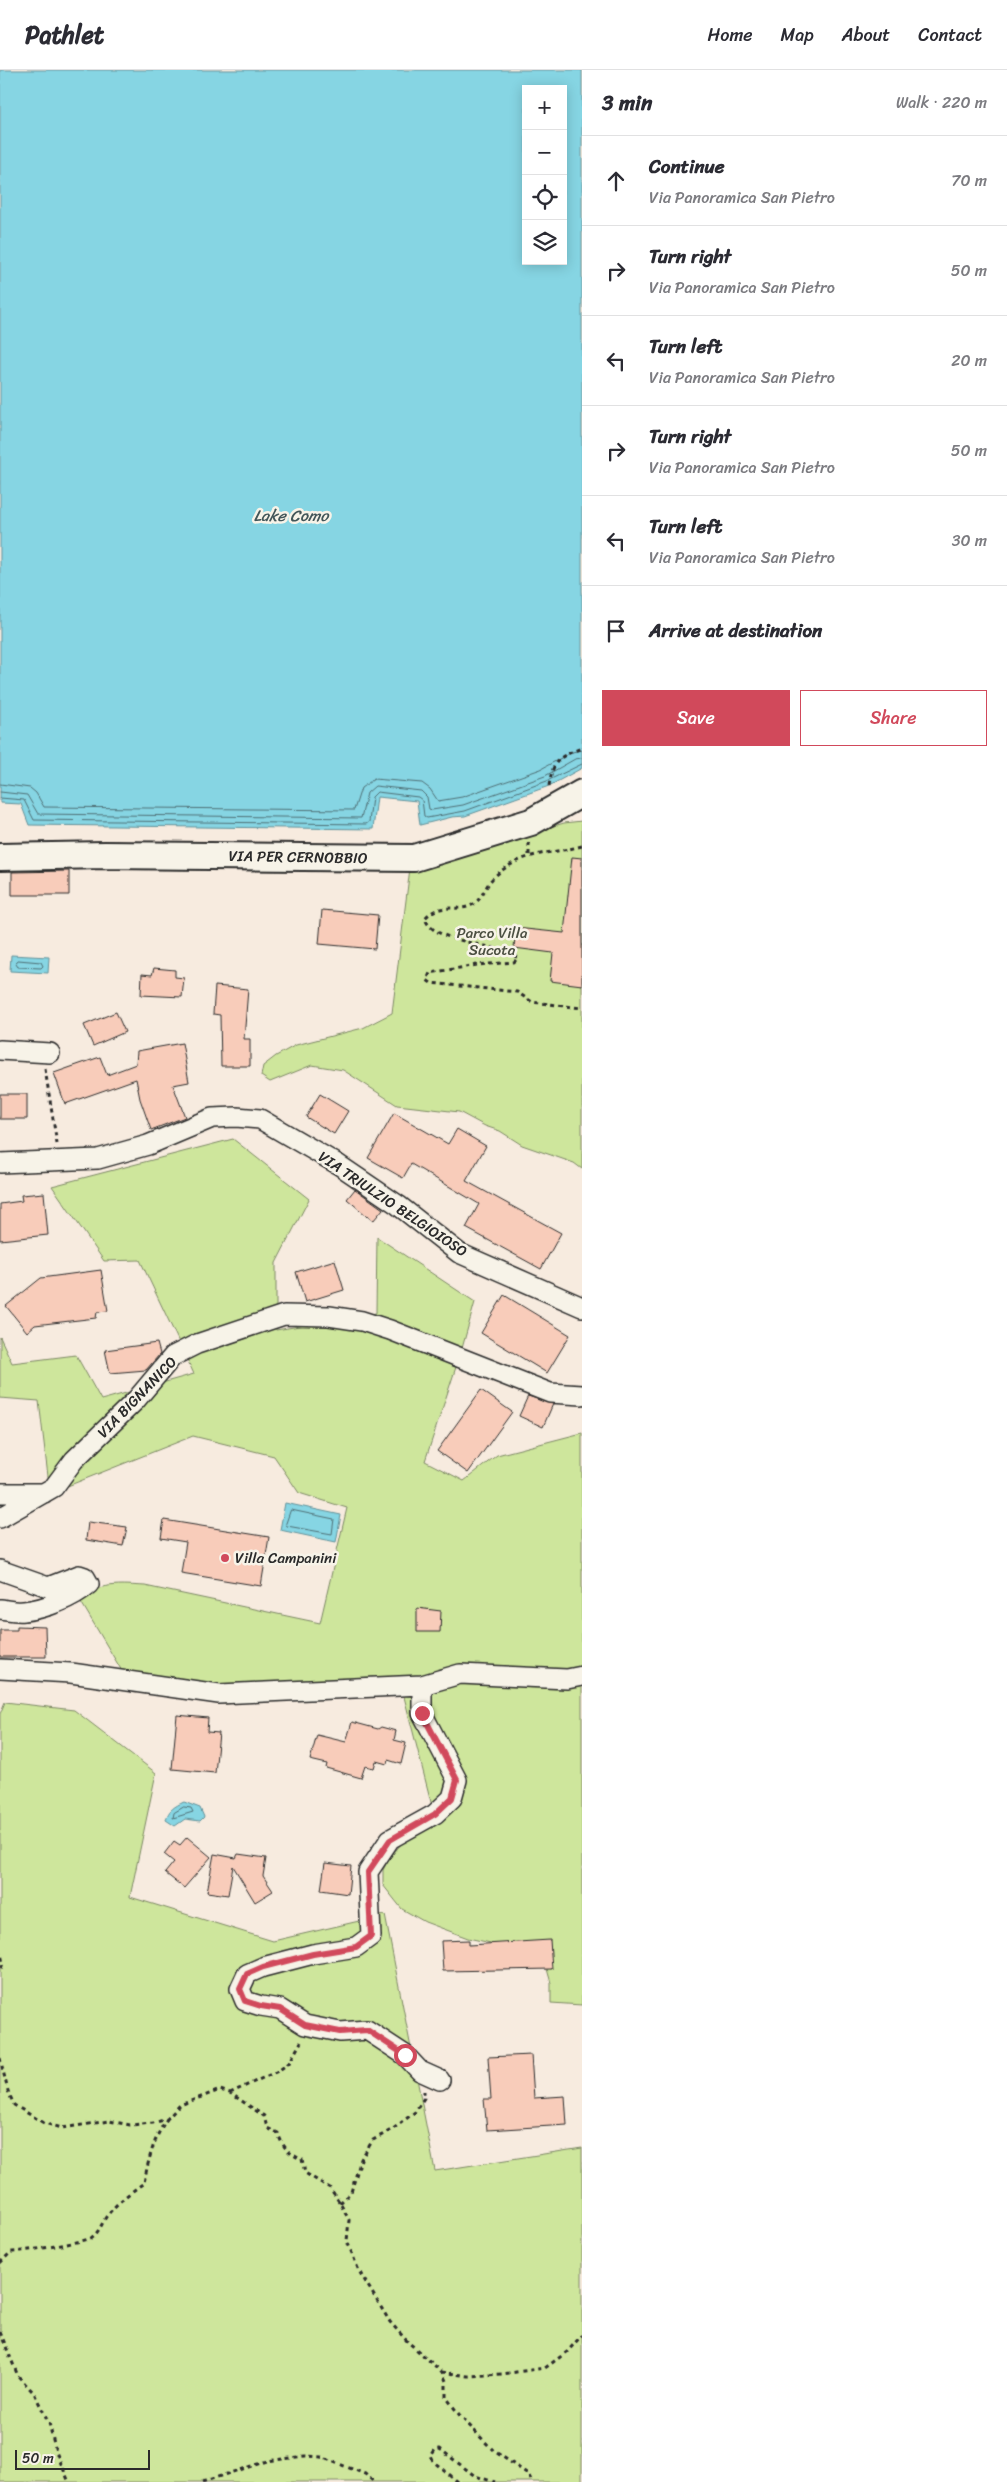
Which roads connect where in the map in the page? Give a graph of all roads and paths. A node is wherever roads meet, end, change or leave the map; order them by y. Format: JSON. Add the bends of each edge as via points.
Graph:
{"nodes":[{"id":1,"x":582,"y":748,"type":"edge"},
{"id":2,"x":549,"y":786,"type":"dead end"},
{"id":3,"x":582,"y":793,"type":"edge"},
{"id":4,"x":582,"y":846,"type":"edge"},
{"id":5,"x":0,"y":860,"type":"edge"},
{"id":6,"x":582,"y":1008,"type":"edge"},
{"id":7,"x":0,"y":1050,"type":"edge"},
{"id":8,"x":48,"y":1053,"type":"joint"},
{"id":9,"x":59,"y":1161,"type":"junction"},
{"id":10,"x":0,"y":1163,"type":"edge"},
{"id":11,"x":582,"y":1307,"type":"edge"},
{"id":12,"x":582,"y":1395,"type":"edge"},
{"id":13,"x":0,"y":1493,"type":"edge"},
{"id":14,"x":45,"y":1493,"type":"junction"},
{"id":15,"x":0,"y":1518,"type":"edge"},
{"id":16,"x":0,"y":1570,"type":"edge"},
{"id":17,"x":0,"y":1609,"type":"edge"},
{"id":18,"x":0,"y":1669,"type":"edge"},
{"id":19,"x":582,"y":1676,"type":"edge"},
{"id":20,"x":422,"y":1685,"type":"junction"},
{"id":21,"x":0,"y":1949,"type":"edge"},
{"id":22,"x":0,"y":1972,"type":"edge"},
{"id":23,"x":305,"y":2025,"type":"junction"},
{"id":24,"x":0,"y":2058,"type":"edge"},
{"id":25,"x":420,"y":2071,"type":"junction"},
{"id":26,"x":440,"y":2080,"type":"dead end"},
{"id":27,"x":230,"y":2093,"type":"junction"},
{"id":28,"x":167,"y":2118,"type":"junction"},
{"id":29,"x":340,"y":2203,"type":"junction"},
{"id":30,"x":0,"y":2263,"type":"edge"},
{"id":31,"x":0,"y":2332,"type":"edge"},
{"id":32,"x":582,"y":2335,"type":"edge"},
{"id":33,"x":442,"y":2372,"type":"junction"},
{"id":34,"x":69,"y":2482,"type":"edge"},
{"id":35,"x":202,"y":2482,"type":"edge"},
{"id":36,"x":374,"y":2482,"type":"edge"},
{"id":37,"x":457,"y":2482,"type":"edge"},
{"id":38,"x":495,"y":2482,"type":"edge"},
{"id":39,"x":532,"y":2482,"type":"edge"}],
"edges":[{"from":1,"to":2,"type":"path","via":[[560,758],[552,767]]},
{"from":3,"to":5,"type":"main road","name":"VIA PER CERNOBBIO","via":[[531,822],[414,858],[105,854]]},
{"from":4,"to":6,"type":"path","via":[[528,855],[517,860],[492,879],[471,906],[432,911],[425,918],[430,928],[438,932],[473,944],[502,949],[518,958],[514,962],[430,973],[427,980],[431,983],[518,992],[532,1002]]},
{"from":7,"to":8,"type":"street"},
{"from":8,"to":9,"type":"path","via":[[44,1062]]},
{"from":9,"to":10,"type":"street","name":"VIA TRIULZIO BELGIOIOSO"},
{"from":9,"to":11,"type":"street","name":"VIA TRIULZIO BELGIOIOSO","via":[[98,1159],[148,1145],[212,1118],[260,1119],[339,1165],[459,1252]]},
{"from":12,"to":14,"type":"street","name":"VIA BIGNANICO","via":[[550,1394],[362,1321],[329,1316],[284,1316],[197,1344],[173,1356],[136,1400]]},
{"from":13,"to":14,"type":"street"},
{"from":14,"to":15,"type":"street","name":"VIA BIGNANICO"},
{"from":16,"to":17,"type":"street","via":[[48,1587],[79,1575],[85,1577],[89,1584],[40,1608],[22,1612]]},
{"from":18,"to":20,"type":"street","via":[[71,1673],[219,1694]]},
{"from":19,"to":20,"type":"street","via":[[567,1679],[460,1674]]},
{"from":20,"to":23,"type":"street","via":[[422,1713],[457,1780],[452,1798],[435,1814],[390,1840],[368,1872],[371,1936],[356,1947],[263,1967],[247,1974],[240,1989],[245,2001],[280,2009]]},
{"from":21,"to":22,"type":"path","via":[[3,1963]]},
{"from":23,"to":25,"type":"street","via":[[340,2032],[367,2030],[405,2055]]},
{"from":23,"to":27,"type":"path","via":[[304,2036],[290,2064]]},
{"from":24,"to":28,"type":"path","via":[[14,2105],[44,2123],[62,2128],[109,2121],[130,2125],[153,2123]]},
{"from":25,"to":26,"type":"street"},
{"from":25,"to":29,"type":"path","via":[[424,2098],[415,2112],[373,2140],[361,2159],[351,2192]]},
{"from":27,"to":28,"type":"path","via":[[220,2090],[195,2098],[180,2105]]},
{"from":27,"to":29,"type":"path","via":[[264,2116],[268,2128],[278,2132],[281,2144],[302,2159],[305,2173],[330,2188]]},
{"from":28,"to":30,"type":"path","via":[[161,2127],[144,2182],[108,2214],[90,2239],[11,2252]]},
{"from":29,"to":33,"type":"path","via":[[349,2220],[347,2241],[374,2298],[408,2342]]},
{"from":31,"to":34,"type":"path","via":[[18,2376],[34,2393],[49,2422],[56,2452]]},
{"from":32,"to":33,"type":"path","via":[[567,2352],[544,2368],[468,2376]]},
{"from":33,"to":39,"type":"path","via":[[446,2397],[461,2417],[494,2451],[528,2474]]},
{"from":35,"to":36,"type":"path","via":[[267,2461],[305,2456],[321,2457],[365,2474]]},
{"from":37,"to":38,"type":"path","via":[[433,2461],[431,2456],[435,2450],[440,2449],[475,2476]]}]}
